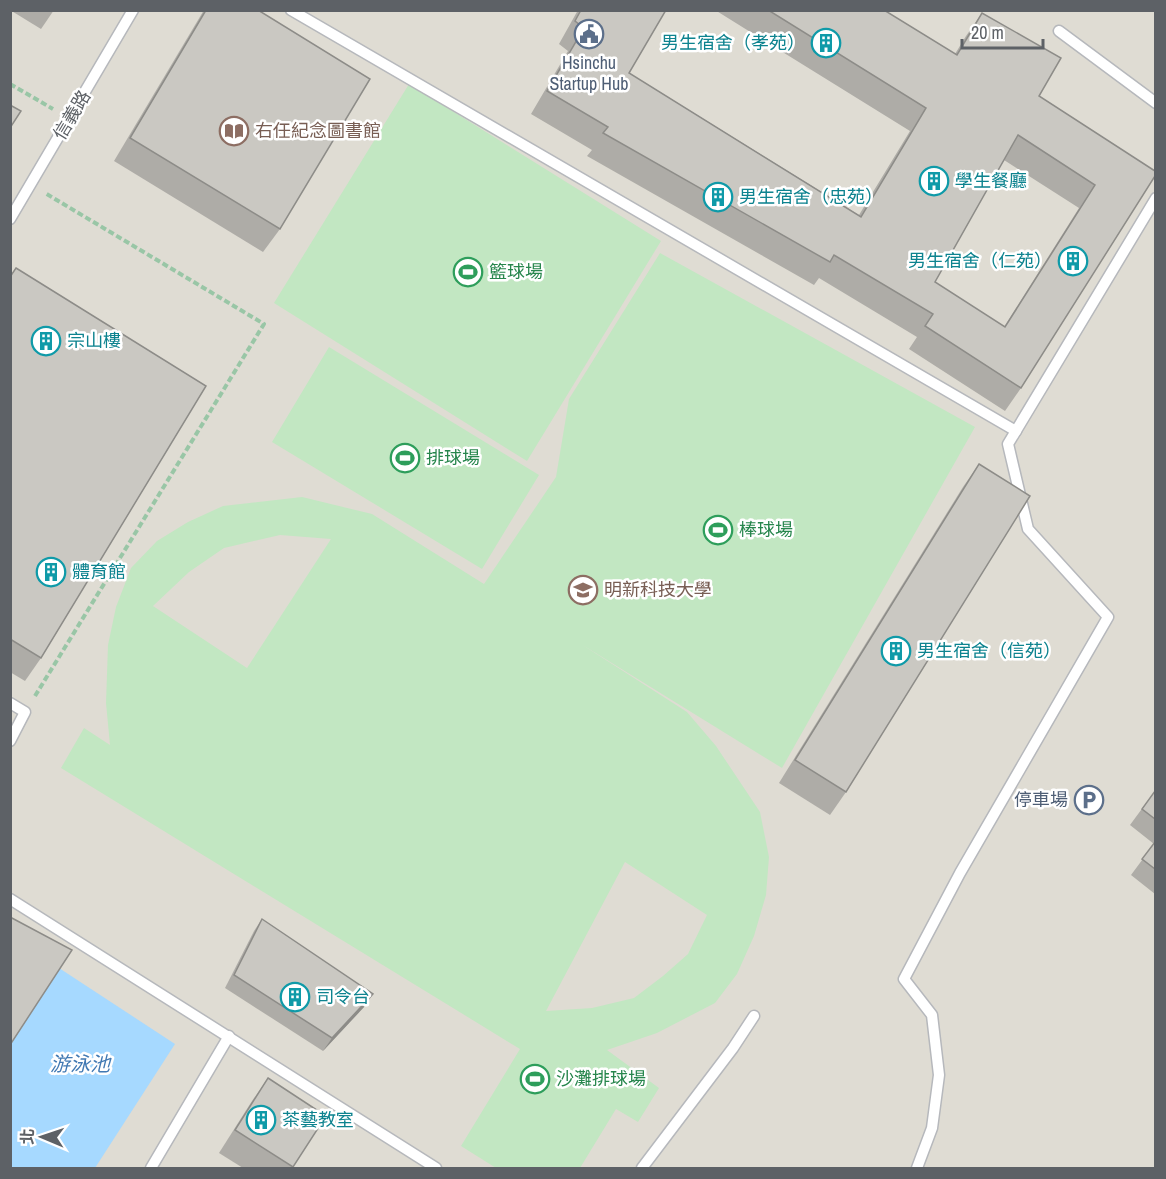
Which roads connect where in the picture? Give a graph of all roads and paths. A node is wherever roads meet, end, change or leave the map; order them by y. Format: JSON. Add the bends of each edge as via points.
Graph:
{"nodes":[{"id":1,"x":133,"y":10,"type":"edge"},
{"id":2,"x":291,"y":10,"type":"edge"},
{"id":3,"x":1059,"y":31,"type":"dead end"},
{"id":4,"x":10,"y":84,"type":"edge"},
{"id":5,"x":1155,"y":103,"type":"edge"},
{"id":6,"x":69,"y":119,"type":"junction"},
{"id":7,"x":30,"y":185,"type":"junction"},
{"id":8,"x":1155,"y":198,"type":"edge"},
{"id":9,"x":10,"y":219,"type":"edge"},
{"id":10,"x":1016,"y":430,"type":"junction"},
{"id":11,"x":10,"y":703,"type":"edge"},
{"id":12,"x":25,"y":712,"type":"junction"},
{"id":13,"x":10,"y":741,"type":"edge"},
{"id":14,"x":10,"y":899,"type":"edge"},
{"id":15,"x":754,"y":1016,"type":"dead end"},
{"id":16,"x":229,"y":1036,"type":"junction"},
{"id":17,"x":151,"y":1168,"type":"edge"},
{"id":18,"x":436,"y":1168,"type":"edge"},
{"id":19,"x":642,"y":1168,"type":"edge"},
{"id":20,"x":917,"y":1168,"type":"edge"}],
"edges":[{"from":1,"to":6,"type":"lane","name":"信義路"},
{"from":2,"to":10,"type":"lane"},
{"from":3,"to":5,"type":"lane"},
{"from":4,"to":6,"type":"path"},
{"from":6,"to":7,"type":"lane","name":"信義路"},
{"from":7,"to":9,"type":"lane","name":"信義路"},
{"from":7,"to":12,"type":"path","via":[[264,324]]},
{"from":8,"to":10,"type":"lane"},
{"from":10,"to":20,"type":"lane","via":[[1008,444],[1028,529],[1108,616],[954,882],[904,979],[932,1015],[939,1075],[932,1128]]},
{"from":11,"to":12,"type":"lane"},
{"from":12,"to":13,"type":"lane"},
{"from":14,"to":16,"type":"lane"},
{"from":15,"to":19,"type":"lane"},
{"from":16,"to":17,"type":"lane"},
{"from":16,"to":18,"type":"lane"}]}
